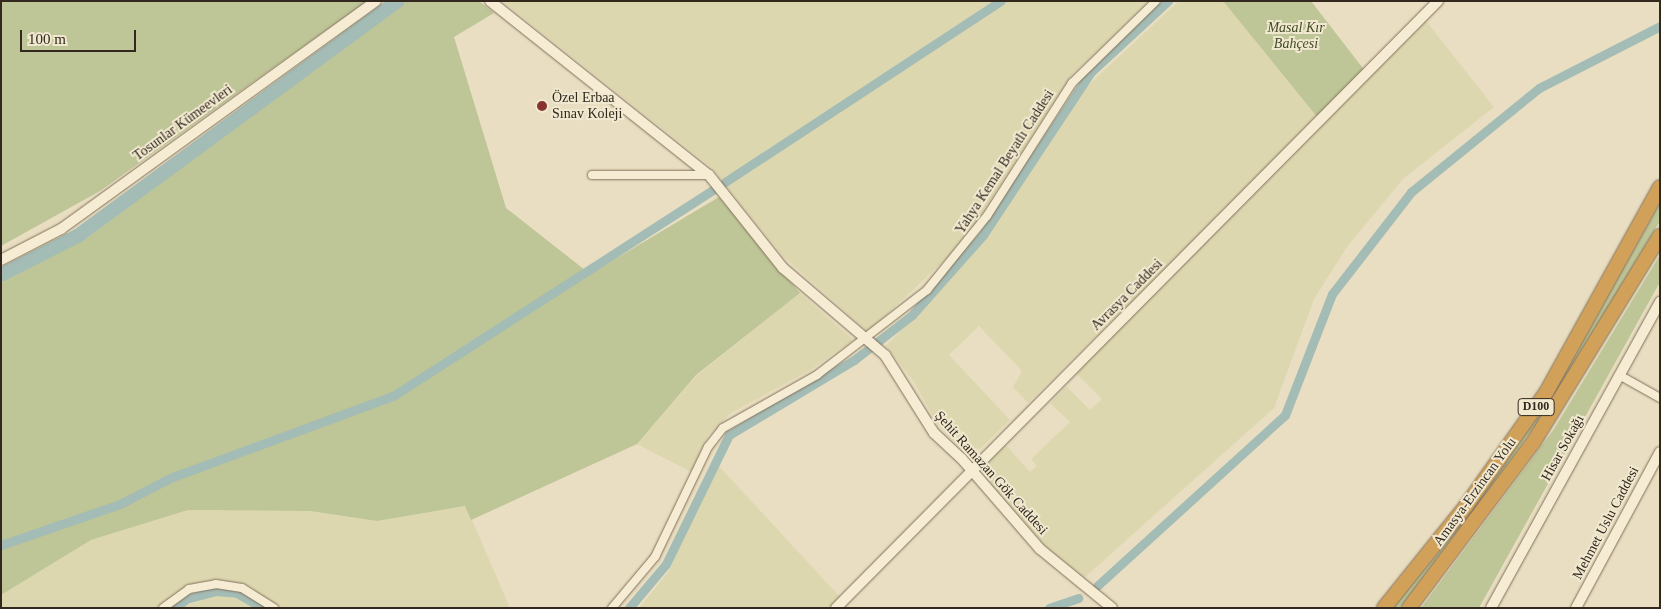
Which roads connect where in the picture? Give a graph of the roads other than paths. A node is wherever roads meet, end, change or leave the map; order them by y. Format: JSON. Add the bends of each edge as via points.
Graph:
{"nodes":[{"id":1,"x":376,"y":1,"type":"edge"},
{"id":2,"x":490,"y":1,"type":"edge"},
{"id":3,"x":1156,"y":1,"type":"edge"},
{"id":4,"x":1438,"y":1,"type":"edge"},
{"id":5,"x":592,"y":175,"type":"dead end"},
{"id":6,"x":709,"y":175,"type":"junction"},
{"id":7,"x":1660,"y":187,"type":"edge"},
{"id":8,"x":1660,"y":236,"type":"edge"},
{"id":9,"x":1,"y":260,"type":"edge"},
{"id":10,"x":1660,"y":302,"type":"edge"},
{"id":11,"x":868,"y":339,"type":"junction"},
{"id":12,"x":1619,"y":375,"type":"junction"},
{"id":13,"x":1660,"y":398,"type":"edge"},
{"id":14,"x":1660,"y":452,"type":"edge"},
{"id":15,"x":972,"y":470,"type":"junction"},
{"id":16,"x":163,"y":608,"type":"edge"},
{"id":17,"x":274,"y":608,"type":"edge"},
{"id":18,"x":612,"y":608,"type":"edge"},
{"id":19,"x":836,"y":608,"type":"edge"},
{"id":20,"x":1112,"y":608,"type":"edge"},
{"id":21,"x":1384,"y":608,"type":"edge"},
{"id":22,"x":1409,"y":608,"type":"edge"},
{"id":23,"x":1491,"y":608,"type":"edge"},
{"id":24,"x":1576,"y":608,"type":"edge"}],
"edges":[{"from":1,"to":9,"type":"street","name":"Tosunlar Kümeevleri","via":[[61,228]]},
{"from":2,"to":6,"type":"street","name":"Şehit Ramazan Gök Caddesi"},
{"from":3,"to":11,"type":"street","name":"Yahya Kemal Beyatlı Caddesi","via":[[1072,83],[1000,197],[944,273]]},
{"from":4,"to":15,"type":"street","name":"Avrasya Caddesi"},
{"from":5,"to":6,"type":"street"},
{"from":6,"to":11,"type":"street","name":"Şehit Ramazan Gök Caddesi","via":[[783,268]]},
{"from":7,"to":21,"type":"highway","name":"Amasya-Erzincan Yolu","number":"D100","via":[[1547,391],[1466,506]]},
{"from":8,"to":22,"type":"highway","name":"Amasya-Erzincan Yolu","number":"D100","via":[[1533,443]]},
{"from":10,"to":12,"type":"street","name":"Hisar Sokağı"},
{"from":11,"to":15,"type":"street","name":"Şehit Ramazan Gök Caddesi","via":[[885,355],[934,433]]},
{"from":11,"to":18,"type":"street","name":"Yahya Kemal Beyatlı Caddesi","via":[[817,375],[723,428],[708,448],[655,557]]},
{"from":12,"to":13,"type":"street"},
{"from":12,"to":23,"type":"street","name":"Hisar Sokağı"},
{"from":14,"to":24,"type":"street","name":"Mehmet Uslu Caddesi"},
{"from":15,"to":19,"type":"street","name":"Avrasya Caddesi"},
{"from":15,"to":20,"type":"street","name":"Şehit Ramazan Gök Caddesi","via":[[1060,569]]},
{"from":16,"to":17,"type":"street","via":[[189,589],[216,584],[242,588]]}]}
